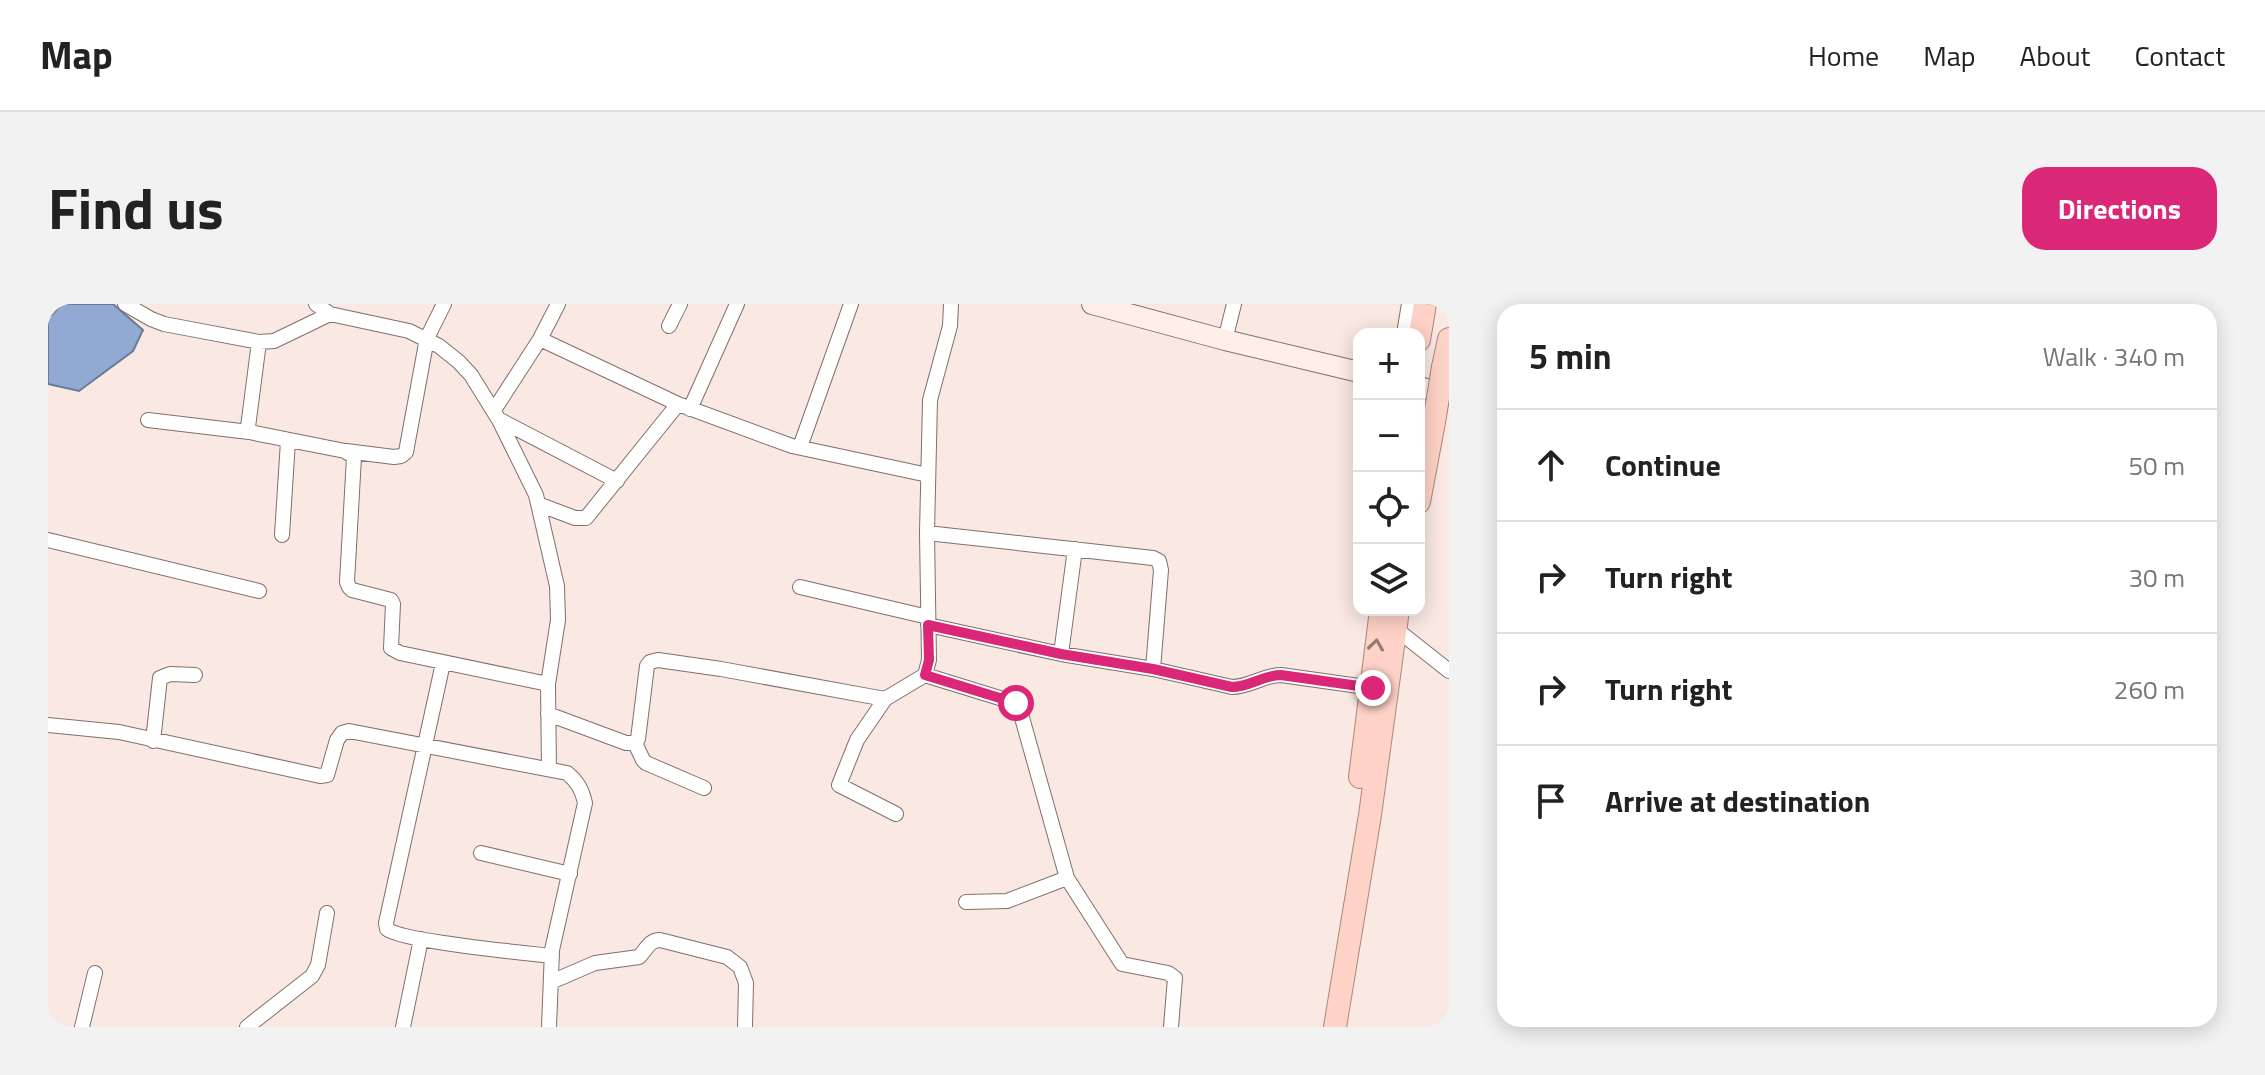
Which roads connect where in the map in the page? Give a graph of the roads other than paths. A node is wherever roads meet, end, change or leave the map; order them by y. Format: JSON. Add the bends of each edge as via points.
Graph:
{"nodes":[{"id":1,"x":52,"y":304,"type":"edge"},
{"id":2,"x":125,"y":304,"type":"edge"},
{"id":3,"x":316,"y":304,"type":"edge"},
{"id":4,"x":444,"y":304,"type":"edge"},
{"id":5,"x":558,"y":304,"type":"edge"},
{"id":6,"x":680,"y":304,"type":"edge"},
{"id":7,"x":737,"y":304,"type":"edge"},
{"id":8,"x":851,"y":304,"type":"edge"},
{"id":9,"x":951,"y":304,"type":"edge"},
{"id":10,"x":1092,"y":304,"type":"edge"},
{"id":11,"x":1234,"y":304,"type":"edge"},
{"id":12,"x":1411,"y":304,"type":"edge"},
{"id":13,"x":1425,"y":304,"type":"edge"},
{"id":14,"x":48,"y":309,"type":"edge"},
{"id":15,"x":1145,"y":311,"type":"edge"},
{"id":16,"x":330,"y":314,"type":"junction"},
{"id":17,"x":669,"y":326,"type":"dead end"},
{"id":18,"x":1407,"y":328,"type":"edge"},
{"id":19,"x":1421,"y":328,"type":"edge"},
{"id":20,"x":427,"y":338,"type":"junction"},
{"id":21,"x":540,"y":339,"type":"junction"},
{"id":22,"x":1449,"y":339,"type":"edge"},
{"id":23,"x":1225,"y":340,"type":"junction"},
{"id":24,"x":259,"y":342,"type":"junction"},
{"id":25,"x":1353,"y":371,"type":"edge"},
{"id":26,"x":1425,"y":389,"type":"edge"},
{"id":27,"x":1449,"y":395,"type":"edge"},
{"id":28,"x":684,"y":406,"type":"junction"},
{"id":29,"x":497,"y":415,"type":"junction"},
{"id":30,"x":148,"y":420,"type":"dead end"},
{"id":31,"x":249,"y":432,"type":"junction"},
{"id":32,"x":288,"y":441,"type":"junction"},
{"id":33,"x":800,"y":447,"type":"junction"},
{"id":34,"x":345,"y":451,"type":"junction"},
{"id":35,"x":1425,"y":472,"type":"edge"},
{"id":36,"x":928,"y":475,"type":"junction"},
{"id":37,"x":617,"y":481,"type":"junction"},
{"id":38,"x":538,"y":504,"type":"junction"},
{"id":39,"x":927,"y":533,"type":"junction"},
{"id":40,"x":282,"y":535,"type":"dead end"},
{"id":41,"x":48,"y":540,"type":"edge"},
{"id":42,"x":1075,"y":549,"type":"junction"},
{"id":43,"x":800,"y":587,"type":"dead end"},
{"id":44,"x":259,"y":591,"type":"dead end"},
{"id":45,"x":1380,"y":616,"type":"edge"},
{"id":46,"x":1397,"y":620,"type":"edge"},
{"id":47,"x":928,"y":621,"type":"junction"},
{"id":48,"x":1061,"y":654,"type":"junction"},
{"id":49,"x":443,"y":663,"type":"junction"},
{"id":50,"x":1153,"y":669,"type":"junction"},
{"id":51,"x":1449,"y":671,"type":"edge"},
{"id":52,"x":195,"y":675,"type":"dead end"},
{"id":53,"x":925,"y":675,"type":"junction"},
{"id":54,"x":548,"y":684,"type":"junction"},
{"id":55,"x":1373,"y":688,"type":"junction"},
{"id":56,"x":885,"y":699,"type":"junction"},
{"id":57,"x":548,"y":714,"type":"junction"},
{"id":58,"x":48,"y":725,"type":"edge"},
{"id":59,"x":153,"y":741,"type":"junction"},
{"id":60,"x":635,"y":743,"type":"junction"},
{"id":61,"x":424,"y":746,"type":"junction"},
{"id":62,"x":549,"y":769,"type":"junction"},
{"id":63,"x":704,"y":788,"type":"dead end"},
{"id":64,"x":896,"y":814,"type":"dead end"},
{"id":65,"x":481,"y":853,"type":"dead end"},
{"id":66,"x":570,"y":874,"type":"junction"},
{"id":67,"x":1067,"y":878,"type":"junction"},
{"id":68,"x":966,"y":902,"type":"dead end"},
{"id":69,"x":327,"y":913,"type":"dead end"},
{"id":70,"x":421,"y":939,"type":"junction"},
{"id":71,"x":552,"y":956,"type":"junction"},
{"id":72,"x":95,"y":973,"type":"dead end"},
{"id":73,"x":551,"y":982,"type":"junction"},
{"id":74,"x":549,"y":1026,"type":"edge"},
{"id":75,"x":82,"y":1027,"type":"edge"},
{"id":76,"x":247,"y":1027,"type":"edge"},
{"id":77,"x":403,"y":1027,"type":"edge"},
{"id":78,"x":559,"y":1027,"type":"edge"},
{"id":79,"x":745,"y":1027,"type":"edge"},
{"id":80,"x":1171,"y":1027,"type":"edge"},
{"id":81,"x":1321,"y":1027,"type":"edge"},
{"id":82,"x":1335,"y":1027,"type":"edge"}],
"edges":[{"from":1,"to":14,"type":"street"},
{"from":2,"to":24,"type":"street","via":[[164,324]]},
{"from":3,"to":16,"type":"street"},
{"from":4,"to":20,"type":"street"},
{"from":5,"to":21,"type":"street"},
{"from":6,"to":17,"type":"street"},
{"from":7,"to":28,"type":"street"},
{"from":8,"to":33,"type":"street"},
{"from":9,"to":36,"type":"street","via":[[930,400]]},
{"from":10,"to":15,"type":"main road"},
{"from":11,"to":23,"type":"street"},
{"from":12,"to":18,"type":"street"},
{"from":13,"to":19,"type":"highway"},
{"from":15,"to":23,"type":"main road"},
{"from":16,"to":20,"type":"street"},
{"from":16,"to":24,"type":"street","via":[[274,341]]},
{"from":20,"to":29,"type":"street","via":[[471,375]]},
{"from":20,"to":34,"type":"street","via":[[406,452],[394,457]]},
{"from":21,"to":28,"type":"street"},
{"from":21,"to":29,"type":"street"},
{"from":22,"to":35,"type":"highway","bridge":true},
{"from":23,"to":25,"type":"main road"},
{"from":24,"to":31,"type":"street"},
{"from":26,"to":27,"type":"main road"},
{"from":28,"to":33,"type":"street"},
{"from":28,"to":37,"type":"street"},
{"from":29,"to":37,"type":"street"},
{"from":29,"to":38,"type":"street"},
{"from":30,"to":31,"type":"street"},
{"from":31,"to":32,"type":"street"},
{"from":32,"to":34,"type":"street"},
{"from":32,"to":40,"type":"street"},
{"from":33,"to":36,"type":"street"},
{"from":34,"to":49,"type":"street","via":[[354,457],[349,587],[391,600],[390,644],[396,652]]},
{"from":36,"to":39,"type":"street"},
{"from":37,"to":38,"type":"street","via":[[586,518]]},
{"from":38,"to":54,"type":"street","via":[[558,603]]},
{"from":39,"to":42,"type":"street"},
{"from":39,"to":47,"type":"street"},
{"from":41,"to":44,"type":"street"},
{"from":42,"to":48,"type":"street"},
{"from":42,"to":50,"type":"street","via":[[1153,558],[1161,564]]},
{"from":43,"to":47,"type":"street"},
{"from":55,"to":45,"type":"highway","one_way":true},
{"from":46,"to":51,"type":"street"},
{"from":46,"to":82,"type":"highway"},
{"from":47,"to":48,"type":"street"},
{"from":47,"to":53,"type":"street"},
{"from":48,"to":50,"type":"street"},
{"from":49,"to":54,"type":"street"},
{"from":49,"to":61,"type":"street"},
{"from":50,"to":55,"type":"street","via":[[1232,687],[1281,675]]},
{"from":52,"to":59,"type":"street","via":[[160,678]]},
{"from":53,"to":56,"type":"street"},
{"from":53,"to":67,"type":"street","via":[[1019,707]]},
{"from":54,"to":57,"type":"street"},
{"from":55,"to":81,"type":"highway"},
{"from":56,"to":60,"type":"street","via":[[658,660],[647,666]]},
{"from":56,"to":64,"type":"street","via":[[857,740],[839,785]]},
{"from":57,"to":60,"type":"street"},
{"from":57,"to":62,"type":"street"},
{"from":58,"to":59,"type":"street"},
{"from":59,"to":61,"type":"street","via":[[320,776],[327,775],[342,733]]},
{"from":60,"to":63,"type":"street","via":[[646,763]]},
{"from":61,"to":62,"type":"street"},
{"from":61,"to":70,"type":"street","via":[[386,923],[391,933]]},
{"from":62,"to":66,"type":"street","via":[[567,773],[583,791]]},
{"from":65,"to":66,"type":"street"},
{"from":66,"to":71,"type":"street"},
{"from":67,"to":68,"type":"street","via":[[1007,901]]},
{"from":67,"to":80,"type":"street","via":[[1122,964],[1175,978]]},
{"from":69,"to":76,"type":"street","via":[[312,976]]},
{"from":70,"to":71,"type":"street"},
{"from":70,"to":77,"type":"street"},
{"from":71,"to":73,"type":"street"},
{"from":72,"to":75,"type":"street"},
{"from":73,"to":74,"type":"street"},
{"from":73,"to":79,"type":"street","via":[[595,963],[639,957],[660,940],[734,960],[746,983]]},
{"from":74,"to":78,"type":"street"}]}
